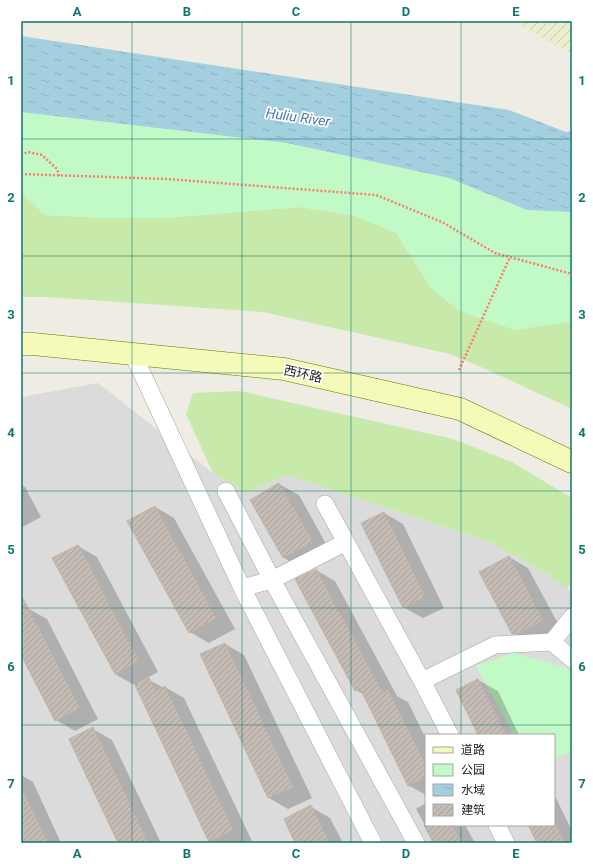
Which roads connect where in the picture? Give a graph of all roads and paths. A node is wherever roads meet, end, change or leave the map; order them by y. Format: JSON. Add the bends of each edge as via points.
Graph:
{"nodes":[{"id":1,"x":567,"y":21,"type":"edge"},
{"id":2,"x":572,"y":23,"type":"edge"},
{"id":3,"x":21,"y":155,"type":"edge"},
{"id":4,"x":21,"y":174,"type":"edge"},
{"id":5,"x":59,"y":176,"type":"junction"},
{"id":6,"x":510,"y":257,"type":"junction"},
{"id":7,"x":572,"y":274,"type":"edge"},
{"id":8,"x":21,"y":344,"type":"edge"},
{"id":9,"x":133,"y":354,"type":"junction"},
{"id":10,"x":459,"y":370,"type":"dead end"},
{"id":11,"x":572,"y":462,"type":"edge"},
{"id":12,"x":226,"y":491,"type":"dead end"},
{"id":13,"x":326,"y":504,"type":"dead end"},
{"id":14,"x":346,"y":542,"type":"junction"},
{"id":15,"x":272,"y":580,"type":"junction"},
{"id":16,"x":242,"y":588,"type":"junction"},
{"id":17,"x":572,"y":617,"type":"edge"},
{"id":18,"x":552,"y":642,"type":"junction"},
{"id":19,"x":572,"y":659,"type":"edge"},
{"id":20,"x":422,"y":681,"type":"junction"},
{"id":21,"x":449,"y":734,"type":"edge"},
{"id":22,"x":498,"y":826,"type":"edge"},
{"id":23,"x":373,"y":843,"type":"edge"},
{"id":24,"x":416,"y":843,"type":"edge"},
{"id":25,"x":506,"y":843,"type":"edge"}],
"edges":[{"from":1,"to":2,"type":"path"},
{"from":3,"to":5,"type":"path","via":[[28,152],[42,155],[57,169]]},
{"from":4,"to":5,"type":"path"},
{"from":5,"to":6,"type":"path","via":[[167,179],[376,196],[442,222],[495,253]]},
{"from":6,"to":7,"type":"path"},
{"from":6,"to":10,"type":"path"},
{"from":8,"to":9,"type":"main road","name":"西环路"},
{"from":9,"to":11,"type":"main road","name":"西环路","via":[[284,369],[460,410]]},
{"from":9,"to":16,"type":"street"},
{"from":12,"to":15,"type":"street"},
{"from":13,"to":14,"type":"street"},
{"from":14,"to":15,"type":"street"},
{"from":14,"to":20,"type":"street"},
{"from":15,"to":16,"type":"street"},
{"from":15,"to":24,"type":"street"},
{"from":16,"to":23,"type":"street"},
{"from":17,"to":18,"type":"street"},
{"from":18,"to":19,"type":"street"},
{"from":18,"to":20,"type":"street","via":[[495,645]]},
{"from":20,"to":21,"type":"street"},
{"from":22,"to":25,"type":"street"}]}
